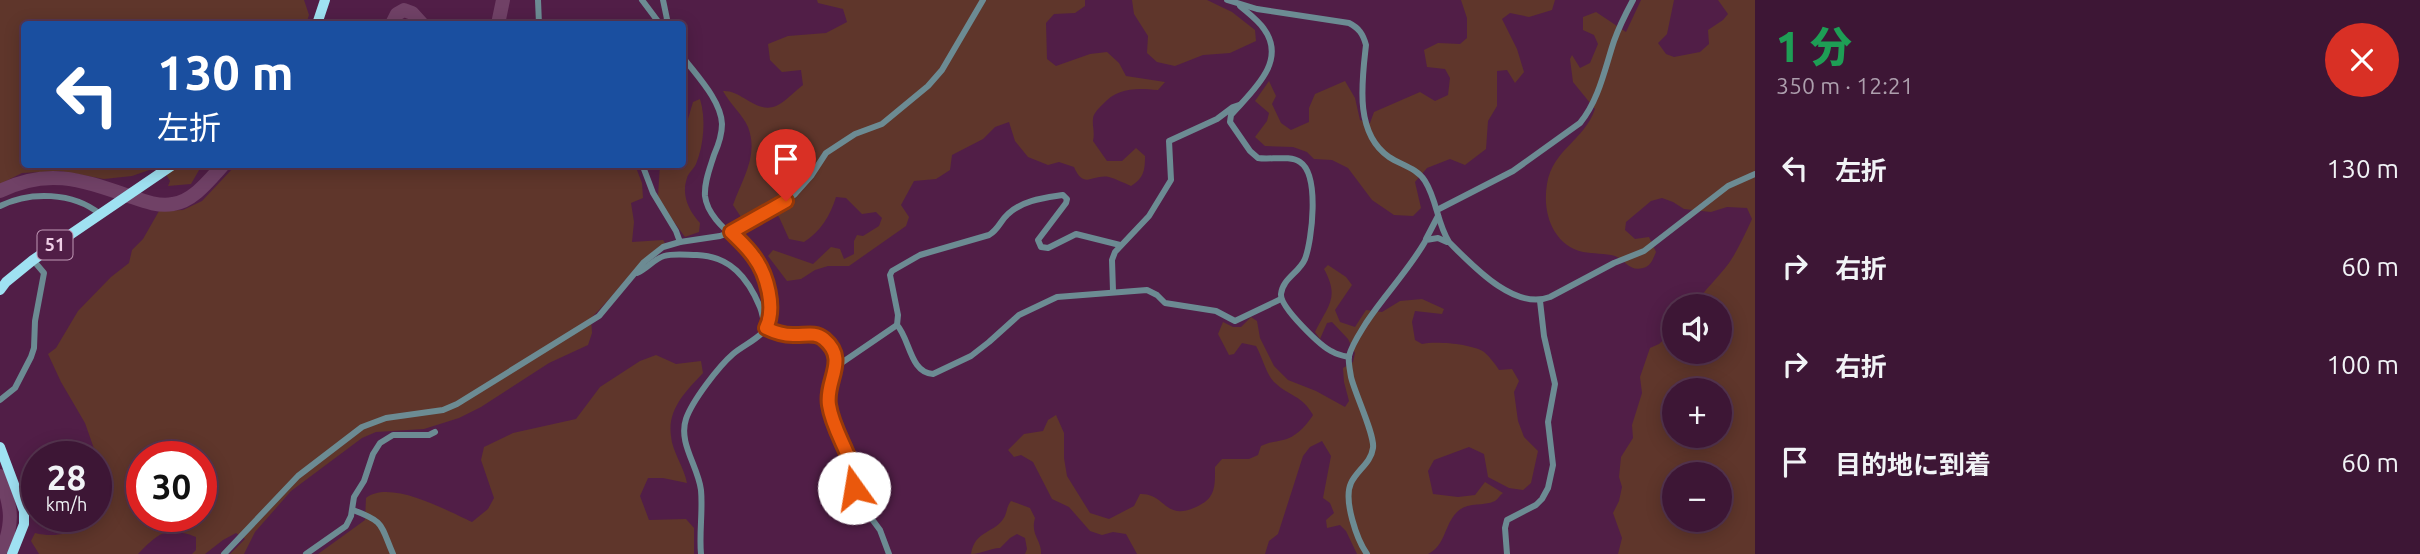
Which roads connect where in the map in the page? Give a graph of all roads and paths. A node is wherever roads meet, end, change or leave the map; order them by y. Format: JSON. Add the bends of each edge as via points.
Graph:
{"nodes":[{"id":1,"x":325,"y":0,"type":"edge"},
{"id":2,"x":538,"y":0,"type":"edge"},
{"id":3,"x":642,"y":0,"type":"edge"},
{"id":4,"x":663,"y":0,"type":"edge"},
{"id":5,"x":983,"y":0,"type":"edge"},
{"id":6,"x":1227,"y":0,"type":"edge"},
{"id":7,"x":1633,"y":0,"type":"edge"},
{"id":8,"x":1238,"y":5,"type":"junction"},
{"id":9,"x":318,"y":21,"type":"edge"},
{"id":10,"x":539,"y":21,"type":"edge"},
{"id":11,"x":660,"y":21,"type":"edge"},
{"id":12,"x":665,"y":21,"type":"edge"},
{"id":13,"x":686,"y":61,"type":"edge"},
{"id":14,"x":1241,"y":105,"type":"junction"},
{"id":15,"x":168,"y":168,"type":"edge"},
{"id":16,"x":644,"y":168,"type":"edge"},
{"id":17,"x":1755,"y":174,"type":"edge"},
{"id":18,"x":0,"y":206,"type":"edge"},
{"id":19,"x":1437,"y":213,"type":"junction"},
{"id":20,"x":100,"y":214,"type":"junction"},
{"id":21,"x":731,"y":232,"type":"junction"},
{"id":22,"x":1426,"y":240,"type":"junction"},
{"id":23,"x":680,"y":242,"type":"junction"},
{"id":24,"x":1449,"y":243,"type":"junction"},
{"id":25,"x":1120,"y":245,"type":"junction"},
{"id":26,"x":33,"y":260,"type":"junction"},
{"id":27,"x":635,"y":274,"type":"junction"},
{"id":28,"x":0,"y":290,"type":"edge"},
{"id":29,"x":1113,"y":292,"type":"junction"},
{"id":30,"x":1281,"y":299,"type":"junction"},
{"id":31,"x":1540,"y":301,"type":"junction"},
{"id":32,"x":897,"y":325,"type":"junction"},
{"id":33,"x":766,"y":328,"type":"junction"},
{"id":34,"x":1349,"y":357,"type":"junction"},
{"id":35,"x":837,"y":366,"type":"junction"},
{"id":36,"x":0,"y":400,"type":"edge"},
{"id":37,"x":435,"y":432,"type":"dead end"},
{"id":38,"x":0,"y":447,"type":"edge"},
{"id":39,"x":352,"y":510,"type":"junction"},
{"id":40,"x":12,"y":554,"type":"edge"},
{"id":41,"x":224,"y":554,"type":"edge"},
{"id":42,"x":306,"y":554,"type":"edge"},
{"id":43,"x":393,"y":554,"type":"edge"},
{"id":44,"x":701,"y":554,"type":"edge"},
{"id":45,"x":889,"y":554,"type":"edge"},
{"id":46,"x":1367,"y":554,"type":"edge"},
{"id":47,"x":1507,"y":554,"type":"edge"}],
"edges":[{"from":1,"to":9,"type":"main road"},
{"from":2,"to":10,"type":"street"},
{"from":3,"to":11,"type":"street"},
{"from":4,"to":12,"type":"street"},
{"from":5,"to":21,"type":"street","via":[[942,70],[908,104],[882,124],[843,140],[826,153],[794,195]]},
{"from":6,"to":8,"type":"street"},
{"from":7,"to":19,"type":"street","via":[[1580,123],[1513,171]]},
{"from":8,"to":14,"type":"street","via":[[1263,27],[1272,48],[1268,70]]},
{"from":8,"to":19,"type":"street","via":[[1356,27],[1366,45],[1362,97],[1368,128],[1388,156],[1422,177]]},
{"from":13,"to":21,"type":"street","via":[[719,111],[722,124],[705,198]]},
{"from":14,"to":25,"type":"street","via":[[1169,141],[1171,180],[1149,216]]},
{"from":14,"to":30,"type":"street","via":[[1230,122],[1250,151],[1258,158],[1298,160],[1313,192],[1305,259],[1285,281]]},
{"from":15,"to":20,"type":"main road","number":"51"},
{"from":16,"to":23,"type":"street"},
{"from":17,"to":31,"type":"street","via":[[1728,186],[1644,251]]},
{"from":18,"to":20,"type":"street","via":[[13,199],[51,196],[84,203]]},
{"from":19,"to":22,"type":"street"},
{"from":19,"to":24,"type":"street"},
{"from":20,"to":26,"type":"main road","number":"51"},
{"from":21,"to":23,"type":"street"},
{"from":21,"to":33,"type":"street","via":[[764,276],[771,316]]},
{"from":22,"to":24,"type":"street","via":[[1438,238]]},
{"from":22,"to":34,"type":"street","via":[[1388,290]]},
{"from":23,"to":27,"type":"street","via":[[653,254]]},
{"from":24,"to":31,"type":"street","via":[[1494,285]]},
{"from":25,"to":29,"type":"street","via":[[1112,260]]},
{"from":25,"to":32,"type":"street","via":[[1076,233],[1048,248],[1041,247],[1038,240],[1043,231],[1068,199],[1063,195],[1032,201],[1006,215],[989,235],[920,255],[892,271]]},
{"from":26,"to":28,"type":"main road","number":"51"},
{"from":26,"to":36,"type":"street","via":[[44,273],[34,348],[15,388]]},
{"from":27,"to":33,"type":"street","via":[[666,255],[724,261],[742,275]]},
{"from":27,"to":41,"type":"street","via":[[599,316],[457,404],[362,427],[298,475]]},
{"from":29,"to":30,"type":"street","via":[[1147,290],[1165,303],[1216,311],[1235,321]]},
{"from":29,"to":32,"type":"street","via":[[1057,297],[1019,315],[971,356],[933,374],[915,362]]},
{"from":30,"to":34,"type":"street","via":[[1322,345]]},
{"from":31,"to":47,"type":"street","via":[[1555,384],[1548,422],[1553,465],[1542,499],[1507,520]]},
{"from":32,"to":35,"type":"street"},
{"from":33,"to":35,"type":"street","via":[[823,337]]},
{"from":33,"to":44,"type":"street","via":[[727,360],[686,419],[684,433],[701,489]]},
{"from":34,"to":46,"type":"street","via":[[1355,390],[1374,442],[1369,461],[1347,494]]},
{"from":35,"to":45,"type":"street","via":[[828,390],[831,415],[849,458],[860,503],[880,530]]},
{"from":37,"to":39,"type":"street","via":[[393,435],[380,443]]},
{"from":38,"to":40,"type":"main road","via":[[24,511]]},
{"from":39,"to":42,"type":"street","via":[[346,526]]},
{"from":39,"to":43,"type":"street","via":[[377,520]]}]}
